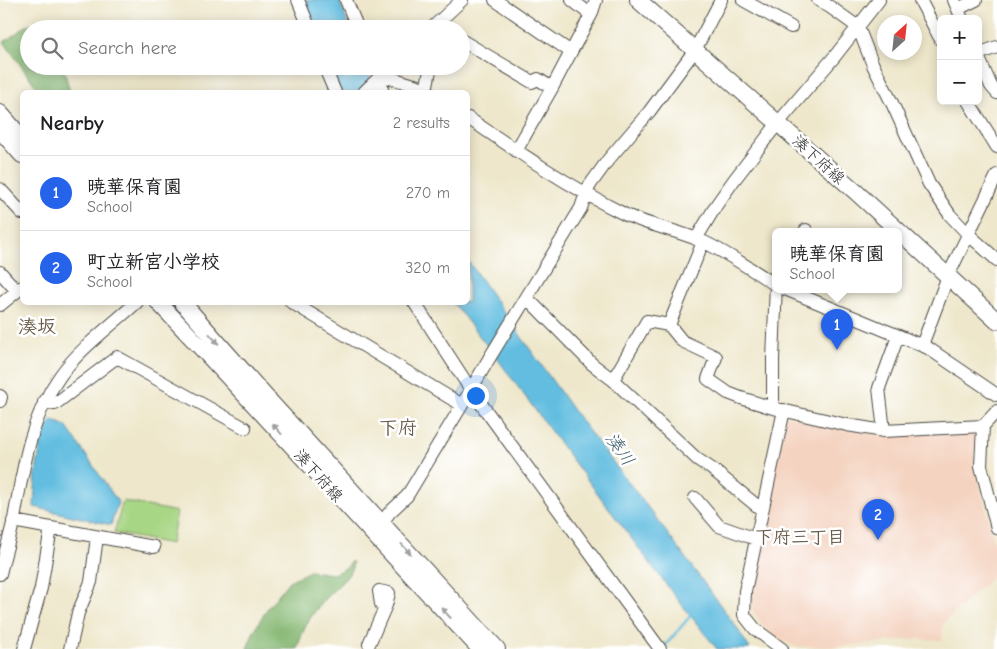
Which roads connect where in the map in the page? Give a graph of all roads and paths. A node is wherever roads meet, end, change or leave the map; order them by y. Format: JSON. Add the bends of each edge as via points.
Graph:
{"nodes":[{"id":1,"x":298,"y":0,"type":"edge"},
{"id":2,"x":346,"y":0,"type":"edge"},
{"id":3,"x":462,"y":0,"type":"edge"},
{"id":4,"x":495,"y":0,"type":"edge"},
{"id":5,"x":572,"y":0,"type":"edge"},
{"id":6,"x":596,"y":0,"type":"edge"},
{"id":7,"x":638,"y":0,"type":"edge"},
{"id":8,"x":721,"y":0,"type":"edge"},
{"id":9,"x":743,"y":0,"type":"edge"},
{"id":10,"x":818,"y":0,"type":"edge"},
{"id":11,"x":879,"y":0,"type":"edge"},
{"id":12,"x":920,"y":0,"type":"edge"},
{"id":13,"x":976,"y":0,"type":"edge"},
{"id":14,"x":958,"y":9,"type":"edge"},
{"id":15,"x":591,"y":16,"type":"junction"},
{"id":16,"x":306,"y":20,"type":"edge"},
{"id":17,"x":354,"y":20,"type":"edge"},
{"id":18,"x":441,"y":20,"type":"edge"},
{"id":19,"x":858,"y":26,"type":"junction"},
{"id":20,"x":791,"y":27,"type":"dead end"},
{"id":21,"x":937,"y":32,"type":"edge"},
{"id":22,"x":470,"y":45,"type":"edge"},
{"id":23,"x":997,"y":47,"type":"edge"},
{"id":24,"x":695,"y":50,"type":"junction"},
{"id":25,"x":571,"y":52,"type":"junction"},
{"id":26,"x":982,"y":53,"type":"edge"},
{"id":27,"x":980,"y":60,"type":"edge"},
{"id":28,"x":328,"y":75,"type":"edge"},
{"id":29,"x":376,"y":75,"type":"edge"},
{"id":30,"x":380,"y":75,"type":"edge"},
{"id":31,"x":390,"y":75,"type":"edge"},
{"id":32,"x":430,"y":75,"type":"edge"},
{"id":33,"x":552,"y":88,"type":"junction"},
{"id":34,"x":334,"y":90,"type":"edge"},
{"id":35,"x":365,"y":90,"type":"edge"},
{"id":36,"x":382,"y":90,"type":"edge"},
{"id":37,"x":426,"y":90,"type":"edge"},
{"id":38,"x":427,"y":90,"type":"edge"},
{"id":39,"x":997,"y":94,"type":"edge"},
{"id":40,"x":971,"y":105,"type":"edge"},
{"id":41,"x":0,"y":113,"type":"edge"},
{"id":42,"x":470,"y":119,"type":"edge"},
{"id":43,"x":778,"y":123,"type":"junction"},
{"id":44,"x":0,"y":130,"type":"edge"},
{"id":45,"x":20,"y":136,"type":"edge"},
{"id":46,"x":997,"y":147,"type":"edge"},
{"id":47,"x":516,"y":151,"type":"junction"},
{"id":48,"x":20,"y":153,"type":"edge"},
{"id":49,"x":997,"y":175,"type":"edge"},
{"id":50,"x":0,"y":189,"type":"edge"},
{"id":51,"x":586,"y":193,"type":"junction"},
{"id":52,"x":20,"y":211,"type":"edge"},
{"id":53,"x":895,"y":228,"type":"edge"},
{"id":54,"x":902,"y":234,"type":"edge"},
{"id":55,"x":968,"y":234,"type":"junction"},
{"id":56,"x":700,"y":241,"type":"junction"},
{"id":57,"x":997,"y":260,"type":"edge"},
{"id":58,"x":0,"y":272,"type":"edge"},
{"id":59,"x":948,"y":276,"type":"junction"},
{"id":60,"x":772,"y":282,"type":"edge"},
{"id":61,"x":20,"y":289,"type":"edge"},
{"id":62,"x":776,"y":293,"type":"edge"},
{"id":63,"x":795,"y":293,"type":"edge"},
{"id":64,"x":526,"y":298,"type":"junction"},
{"id":65,"x":0,"y":305,"type":"edge"},
{"id":66,"x":134,"y":305,"type":"edge"},
{"id":67,"x":161,"y":305,"type":"edge"},
{"id":68,"x":185,"y":305,"type":"edge"},
{"id":69,"x":296,"y":305,"type":"edge"},
{"id":70,"x":416,"y":305,"type":"edge"},
{"id":71,"x":997,"y":322,"type":"edge"},
{"id":72,"x":670,"y":325,"type":"junction"},
{"id":73,"x":898,"y":336,"type":"junction"},
{"id":74,"x":922,"y":345,"type":"junction"},
{"id":75,"x":613,"y":380,"type":"junction"},
{"id":76,"x":471,"y":390,"type":"junction"},
{"id":77,"x":997,"y":395,"type":"edge"},
{"id":78,"x":0,"y":396,"type":"edge"},
{"id":79,"x":0,"y":401,"type":"edge"},
{"id":80,"x":44,"y":402,"type":"junction"},
{"id":81,"x":462,"y":405,"type":"junction"},
{"id":82,"x":778,"y":409,"type":"junction"},
{"id":83,"x":997,"y":411,"type":"edge"},
{"id":84,"x":983,"y":426,"type":"junction"},
{"id":85,"x":246,"y":428,"type":"dead end"},
{"id":86,"x":884,"y":431,"type":"junction"},
{"id":87,"x":695,"y":498,"type":"dead end"},
{"id":88,"x":762,"y":510,"type":"junction"},
{"id":89,"x":13,"y":521,"type":"junction"},
{"id":90,"x":382,"y":523,"type":"junction"},
{"id":91,"x":51,"y":528,"type":"junction"},
{"id":92,"x":997,"y":528,"type":"edge"},
{"id":93,"x":97,"y":537,"type":"junction"},
{"id":94,"x":756,"y":538,"type":"junction"},
{"id":95,"x":154,"y":547,"type":"dead end"},
{"id":96,"x":1,"y":568,"type":"edge"},
{"id":97,"x":386,"y":605,"type":"dead end"},
{"id":98,"x":372,"y":648,"type":"edge"},
{"id":99,"x":24,"y":649,"type":"edge"},
{"id":100,"x":70,"y":649,"type":"edge"},
{"id":101,"x":480,"y":649,"type":"edge"},
{"id":102,"x":497,"y":649,"type":"edge"},
{"id":103,"x":660,"y":649,"type":"edge"},
{"id":104,"x":782,"y":649,"type":"edge"}],
"edges":[{"from":1,"to":16,"type":"street"},
{"from":2,"to":17,"type":"street"},
{"from":3,"to":18,"type":"street"},
{"from":4,"to":25,"type":"street"},
{"from":5,"to":15,"type":"street"},
{"from":6,"to":15,"type":"street"},
{"from":7,"to":24,"type":"main road","name":"湊下府線"},
{"from":8,"to":24,"type":"street"},
{"from":9,"to":20,"type":"street"},
{"from":10,"to":19,"type":"street"},
{"from":11,"to":19,"type":"street"},
{"from":12,"to":21,"type":"street"},
{"from":13,"to":14,"type":"street"},
{"from":15,"to":25,"type":"street"},
{"from":19,"to":43,"type":"street"},
{"from":19,"to":55,"type":"street","via":[[929,184],[950,215]]},
{"from":22,"to":33,"type":"street","via":[[532,82],[538,79]]},
{"from":23,"to":26,"type":"street"},
{"from":24,"to":43,"type":"main road","name":"湊下府線"},
{"from":24,"to":51,"type":"street","via":[[608,160]]},
{"from":25,"to":33,"type":"street"},
{"from":27,"to":39,"type":"street"},
{"from":28,"to":34,"type":"street"},
{"from":29,"to":35,"type":"street"},
{"from":30,"to":36,"type":"street"},
{"from":31,"to":37,"type":"street"},
{"from":32,"to":38,"type":"street"},
{"from":33,"to":47,"type":"street"},
{"from":40,"to":46,"type":"street"},
{"from":41,"to":45,"type":"main road"},
{"from":42,"to":47,"type":"street"},
{"from":43,"to":53,"type":"main road","name":"湊下府線"},
{"from":43,"to":56,"type":"street","via":[[717,204]]},
{"from":44,"to":48,"type":"main road"},
{"from":47,"to":51,"type":"street"},
{"from":49,"to":55,"type":"street"},
{"from":50,"to":52,"type":"street"},
{"from":51,"to":56,"type":"street","via":[[626,214]]},
{"from":51,"to":64,"type":"street","via":[[581,208]]},
{"from":54,"to":59,"type":"main road","name":"湊下府線"},
{"from":55,"to":57,"type":"street"},
{"from":55,"to":59,"type":"street"},
{"from":56,"to":60,"type":"street"},
{"from":56,"to":72,"type":"street"},
{"from":58,"to":61,"type":"street"},
{"from":59,"to":71,"type":"main road","name":"湊下府線"},
{"from":59,"to":74,"type":"street"},
{"from":61,"to":65,"type":"street"},
{"from":62,"to":82,"type":"street"},
{"from":63,"to":73,"type":"street"},
{"from":64,"to":75,"type":"street","via":[[592,364]]},
{"from":64,"to":76,"type":"street"},
{"from":66,"to":80,"type":"street","via":[[75,358]]},
{"from":101,"to":67,"type":"main road","name":"湊下府線","one_way":true},
{"from":68,"to":90,"type":"main road","name":"湊下府線","one_way":true},
{"from":69,"to":81,"type":"street"},
{"from":70,"to":76,"type":"street"},
{"from":72,"to":75,"type":"street","via":[[647,321]]},
{"from":72,"to":82,"type":"street","via":[[682,341],[716,357],[708,380],[728,394]]},
{"from":73,"to":74,"type":"street"},
{"from":73,"to":86,"type":"street","via":[[880,388]]},
{"from":74,"to":77,"type":"street"},
{"from":75,"to":88,"type":"street","via":[[697,459]]},
{"from":76,"to":81,"type":"street"},
{"from":76,"to":103,"type":"street"},
{"from":78,"to":79,"type":"street"},
{"from":80,"to":85,"type":"street","via":[[55,404],[117,357]]},
{"from":80,"to":89,"type":"street","via":[[24,463]]},
{"from":81,"to":90,"type":"street","via":[[408,496]]},
{"from":82,"to":86,"type":"street"},
{"from":82,"to":88,"type":"street"},
{"from":83,"to":84,"type":"street"},
{"from":84,"to":86,"type":"street"},
{"from":84,"to":92,"type":"street","via":[[981,466]]},
{"from":87,"to":94,"type":"street","via":[[720,526]]},
{"from":88,"to":94,"type":"street"},
{"from":89,"to":91,"type":"street"},
{"from":89,"to":96,"type":"street"},
{"from":90,"to":102,"type":"main road","name":"湊下府線","one_way":true},
{"from":91,"to":93,"type":"street"},
{"from":91,"to":99,"type":"street","via":[[41,588]]},
{"from":93,"to":95,"type":"street"},
{"from":93,"to":100,"type":"street","via":[[91,582],[78,613]]},
{"from":94,"to":104,"type":"street","via":[[745,591],[744,615],[755,629]]},
{"from":97,"to":98,"type":"street"}]}
